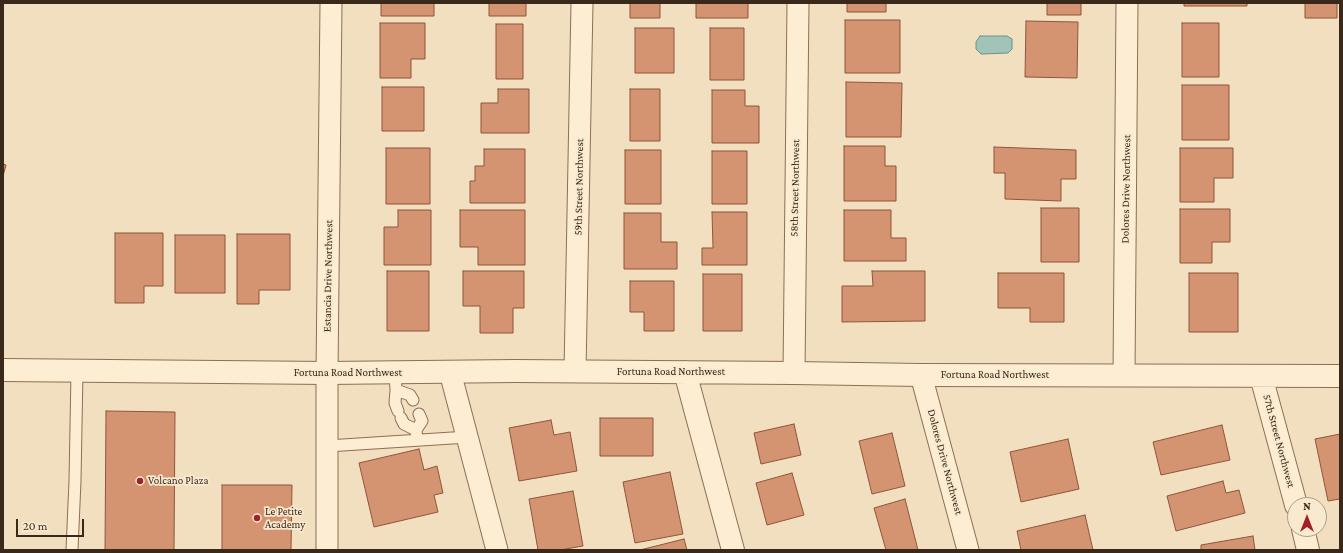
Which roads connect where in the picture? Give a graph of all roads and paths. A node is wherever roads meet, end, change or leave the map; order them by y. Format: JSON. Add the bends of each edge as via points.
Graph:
{"nodes":[{"id":1,"x":331,"y":3,"type":"edge"},
{"id":2,"x":582,"y":3,"type":"edge"},
{"id":3,"x":798,"y":3,"type":"edge"},
{"id":4,"x":1127,"y":3,"type":"edge"},
{"id":5,"x":3,"y":370,"type":"edge"},
{"id":6,"x":77,"y":371,"type":"junction"},
{"id":7,"x":576,"y":371,"type":"junction"},
{"id":8,"x":450,"y":372,"type":"junction"},
{"id":9,"x":685,"y":372,"type":"junction"},
{"id":10,"x":327,"y":373,"type":"junction"},
{"id":11,"x":794,"y":373,"type":"junction"},
{"id":12,"x":921,"y":375,"type":"junction"},
{"id":13,"x":1124,"y":375,"type":"junction"},
{"id":14,"x":1262,"y":376,"type":"junction"},
{"id":15,"x":1340,"y":376,"type":"edge"},
{"id":16,"x":396,"y":381,"type":"junction"},
{"id":17,"x":413,"y":400,"type":"dead end"},
{"id":18,"x":419,"y":414,"type":"dead end"},
{"id":19,"x":417,"y":435,"type":"junction"},
{"id":20,"x":468,"y":437,"type":"junction"},
{"id":21,"x":327,"y":446,"type":"junction"},
{"id":22,"x":1294,"y":497,"type":"edge"},
{"id":23,"x":1305,"y":537,"type":"edge"},
{"id":24,"x":72,"y":550,"type":"edge"},
{"id":25,"x":327,"y":550,"type":"edge"},
{"id":26,"x":497,"y":550,"type":"edge"},
{"id":27,"x":733,"y":550,"type":"edge"},
{"id":28,"x":968,"y":550,"type":"edge"},
{"id":29,"x":1308,"y":550,"type":"edge"}],
"edges":[{"from":1,"to":10,"type":"street","name":"Estancia Drive Northwest"},
{"from":2,"to":7,"type":"street","name":"59th Street Northwest"},
{"from":3,"to":11,"type":"street","name":"58th Street Northwest"},
{"from":4,"to":13,"type":"street","name":"Dolores Drive Northwest"},
{"from":5,"to":6,"type":"street","name":"Fortuna Road Northwest"},
{"from":6,"to":10,"type":"street","name":"Fortuna Road Northwest"},
{"from":6,"to":24,"type":"lane"},
{"from":7,"to":8,"type":"street","name":"Fortuna Road Northwest"},
{"from":7,"to":9,"type":"street","name":"Fortuna Road Northwest"},
{"from":8,"to":16,"type":"street","name":"Fortuna Road Northwest"},
{"from":8,"to":20,"type":"street"},
{"from":9,"to":11,"type":"street","name":"Fortuna Road Northwest"},
{"from":9,"to":27,"type":"street"},
{"from":10,"to":16,"type":"street","name":"Fortuna Road Northwest"},
{"from":10,"to":21,"type":"street","name":"Estancia Drive Northwest"},
{"from":11,"to":12,"type":"street","name":"Fortuna Road Northwest"},
{"from":12,"to":13,"type":"street","name":"Fortuna Road Northwest"},
{"from":12,"to":28,"type":"street","name":"Dolores Drive Northwest"},
{"from":13,"to":14,"type":"street","name":"Fortuna Road Northwest"},
{"from":14,"to":15,"type":"street","name":"Fortuna Road Northwest"},
{"from":14,"to":22,"type":"street","name":"57th Street Northwest"},
{"from":16,"to":17,"type":"lane"},
{"from":16,"to":19,"type":"lane","via":[[395,403],[399,414],[404,424]]},
{"from":18,"to":19,"type":"lane","via":[[422,421]]},
{"from":19,"to":20,"type":"lane"},
{"from":19,"to":21,"type":"lane"},
{"from":20,"to":26,"type":"street"},
{"from":21,"to":25,"type":"street","name":"Estancia Drive Northwest"},
{"from":23,"to":29,"type":"street"}]}
